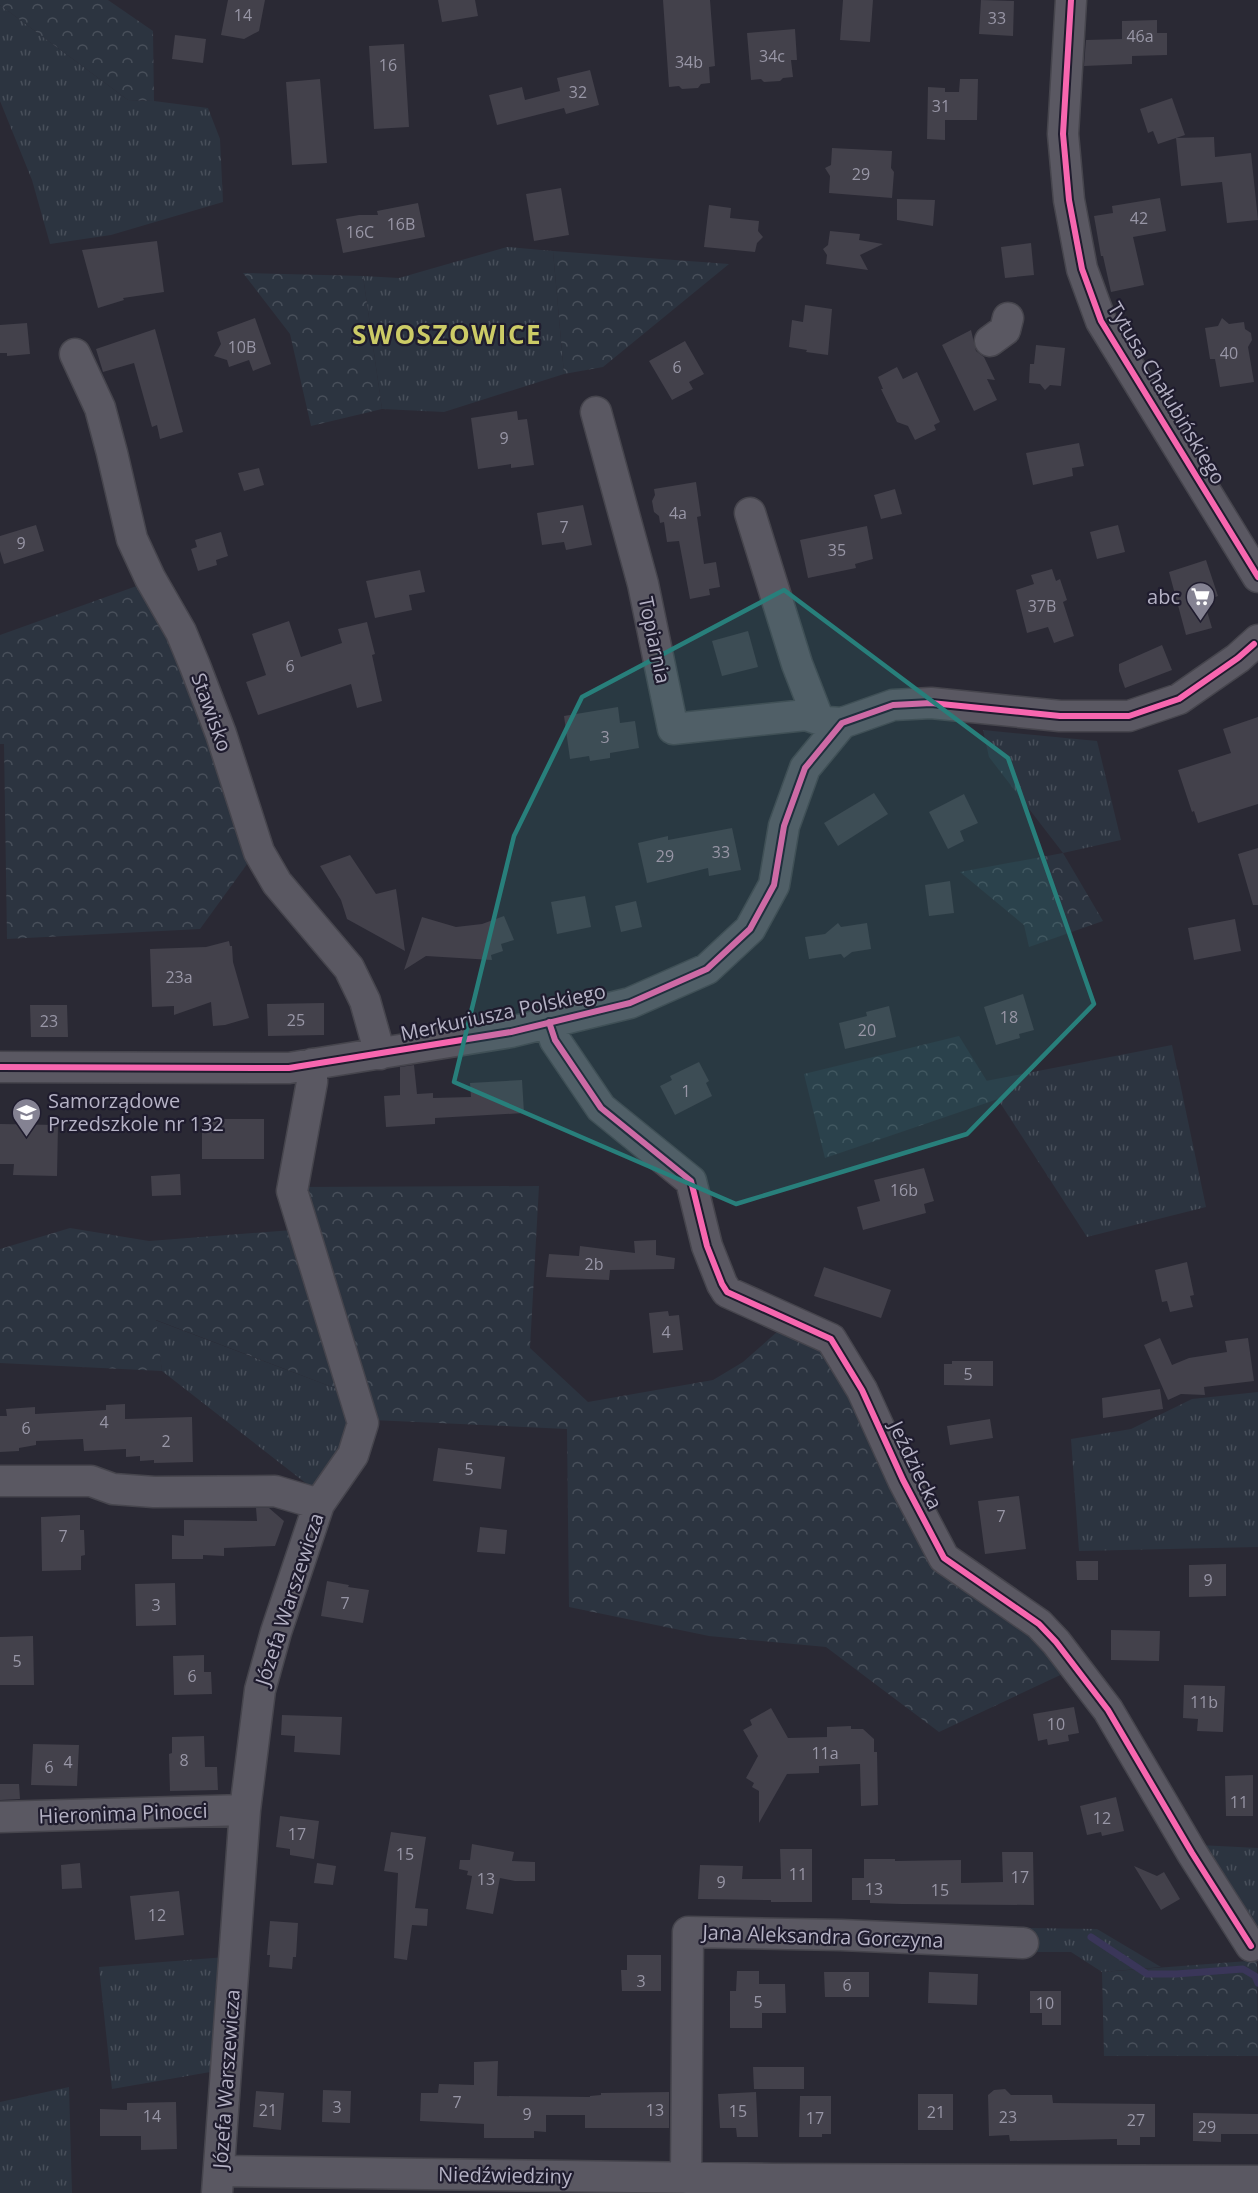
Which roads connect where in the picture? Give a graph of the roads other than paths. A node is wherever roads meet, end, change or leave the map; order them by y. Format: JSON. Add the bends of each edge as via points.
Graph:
{"nodes":[{"id":1,"x":1071,"y":0,"type":"edge"},
{"id":2,"x":75,"y":354,"type":"dead end"},
{"id":3,"x":597,"y":412,"type":"dead end"},
{"id":4,"x":750,"y":513,"type":"dead end"},
{"id":5,"x":1258,"y":577,"type":"edge"},
{"id":6,"x":1257,"y":645,"type":"edge"},
{"id":7,"x":830,"y":721,"type":"junction"},
{"id":8,"x":549,"y":1022,"type":"junction"},
{"id":9,"x":380,"y":1054,"type":"junction"},
{"id":10,"x":312,"y":1064,"type":"junction"},
{"id":11,"x":0,"y":1067,"type":"edge"},
{"id":12,"x":0,"y":1481,"type":"edge"},
{"id":13,"x":319,"y":1504,"type":"junction"},
{"id":14,"x":245,"y":1810,"type":"junction"},
{"id":15,"x":0,"y":1817,"type":"edge"},
{"id":16,"x":1023,"y":1943,"type":"dead end"},
{"id":17,"x":1251,"y":1946,"type":"dead end"},
{"id":18,"x":686,"y":2178,"type":"junction"},
{"id":19,"x":1258,"y":2181,"type":"edge"},
{"id":20,"x":219,"y":2182,"type":"edge"}],
"edges":[{"from":1,"to":5,"type":"street","name":"Tytusa Chałubińskiego","via":[[1063,134],[1069,200],[1082,269],[1101,321]]},
{"from":2,"to":9,"type":"street","name":"Stawisko","via":[[100,408],[132,539],[195,666],[259,852],[277,883],[349,968],[365,1001]]},
{"from":3,"to":7,"type":"street","name":"Topiarnia","via":[[643,584],[673,729],[806,715]]},
{"from":4,"to":7,"type":"street","via":[[797,664]]},
{"from":6,"to":7,"type":"street","via":[[1179,699],[1129,716],[1060,716],[931,703],[893,705]]},
{"from":7,"to":8,"type":"street","name":"Merkuriusza Polskiego","via":[[805,768],[784,826],[774,885],[750,929],[707,969],[630,1003]]},
{"from":8,"to":9,"type":"street","name":"Merkuriusza Polskiego"},
{"from":8,"to":17,"type":"street","name":"Jeździecka","via":[[555,1040],[601,1108],[691,1181],[706,1246],[727,1292],[831,1339],[862,1390],[944,1558],[1039,1624],[1056,1642],[1108,1710]]},
{"from":9,"to":10,"type":"street","name":"Merkuriusza Polskiego"},
{"from":10,"to":11,"type":"street","name":"Merkuriusza Polskiego","via":[[289,1068]]},
{"from":10,"to":13,"type":"street","name":"Józefa Warszewicza","via":[[292,1191],[363,1423],[353,1455]]},
{"from":12,"to":13,"type":"street","via":[[91,1480],[113,1489],[154,1492],[275,1491]]},
{"from":13,"to":14,"type":"street","name":"Józefa Warszewicza","via":[[260,1689]]},
{"from":14,"to":15,"type":"street","name":"Hieronima Pinocci"},
{"from":14,"to":20,"type":"street","name":"Józefa Warszewicza"},
{"from":16,"to":18,"type":"street","name":"Jana Aleksandra Gorczyna","via":[[688,1932]]},
{"from":18,"to":19,"type":"street","name":"Niedźwiedziny"},
{"from":18,"to":20,"type":"street","name":"Niedźwiedziny"}]}
